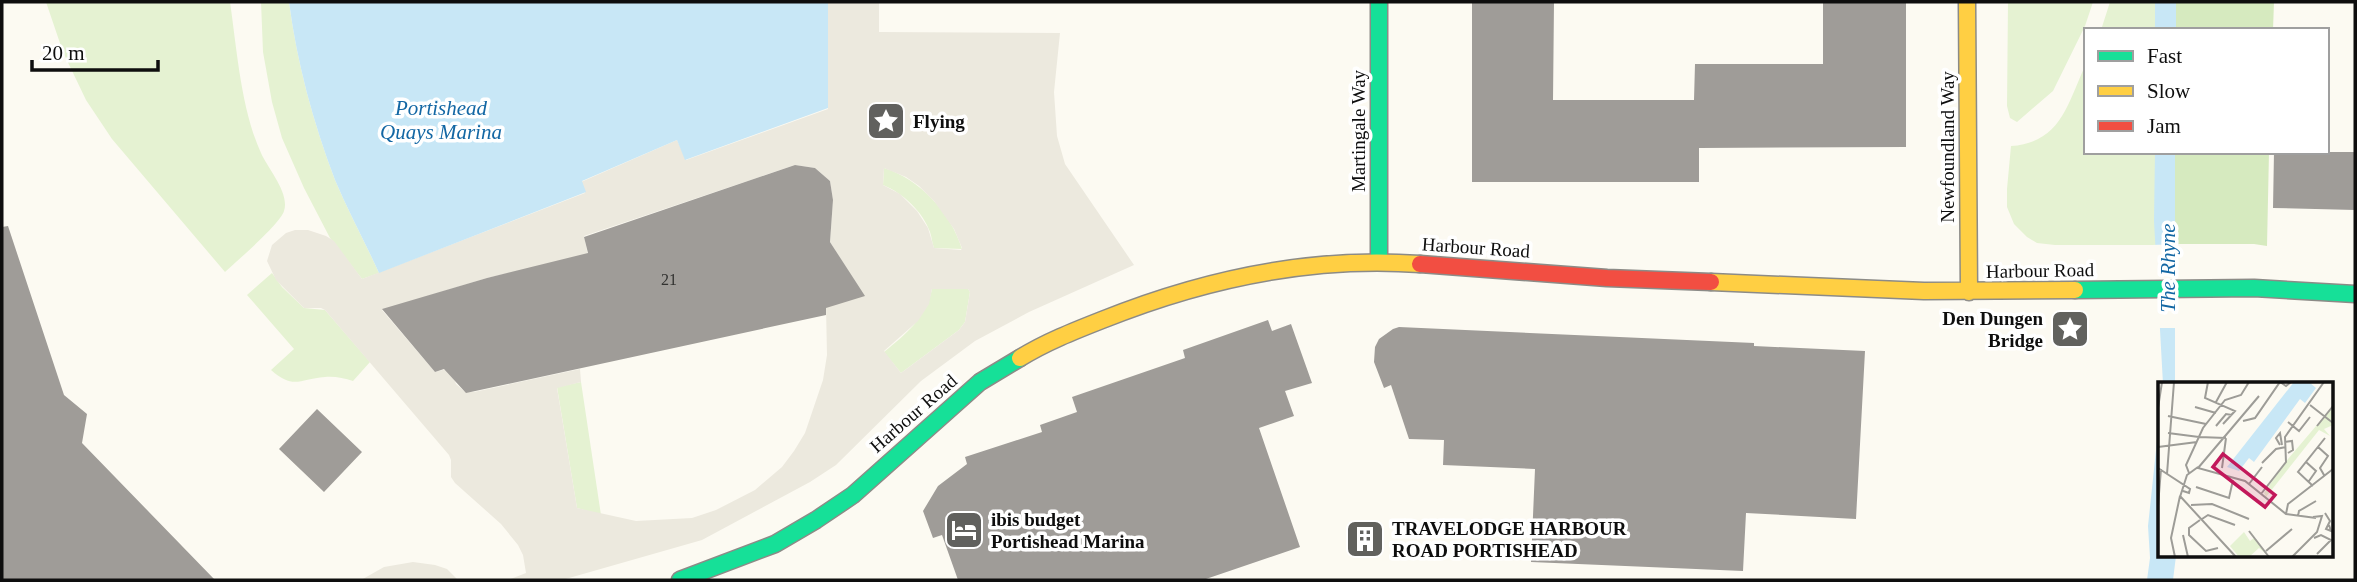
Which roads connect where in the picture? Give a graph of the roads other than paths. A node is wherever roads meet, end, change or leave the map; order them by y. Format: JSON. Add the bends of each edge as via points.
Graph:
{"nodes":[{"id":1,"x":1379,"y":2,"type":"edge"},
{"id":2,"x":1968,"y":2,"type":"edge"},
{"id":3,"x":1379,"y":261,"type":"junction"},
{"id":4,"x":1969,"y":292,"type":"junction"},
{"id":5,"x":2355,"y":294,"type":"edge"},
{"id":6,"x":680,"y":580,"type":"edge"}],
"edges":[{"from":1,"to":3,"type":"street","name":"Martingale Way"},
{"from":2,"to":4,"type":"street","name":"Newfoundland Way"},
{"from":3,"to":4,"type":"street","name":"Harbour Road","via":[[1607,278]]},
{"from":3,"to":6,"type":"street","name":"Harbour Road","via":[[1284,268],[1186,289],[1043,344],[980,382],[853,495],[816,520],[775,544]]},
{"from":4,"to":5,"type":"street","name":"Harbour Road","via":[[2254,288]]}]}
